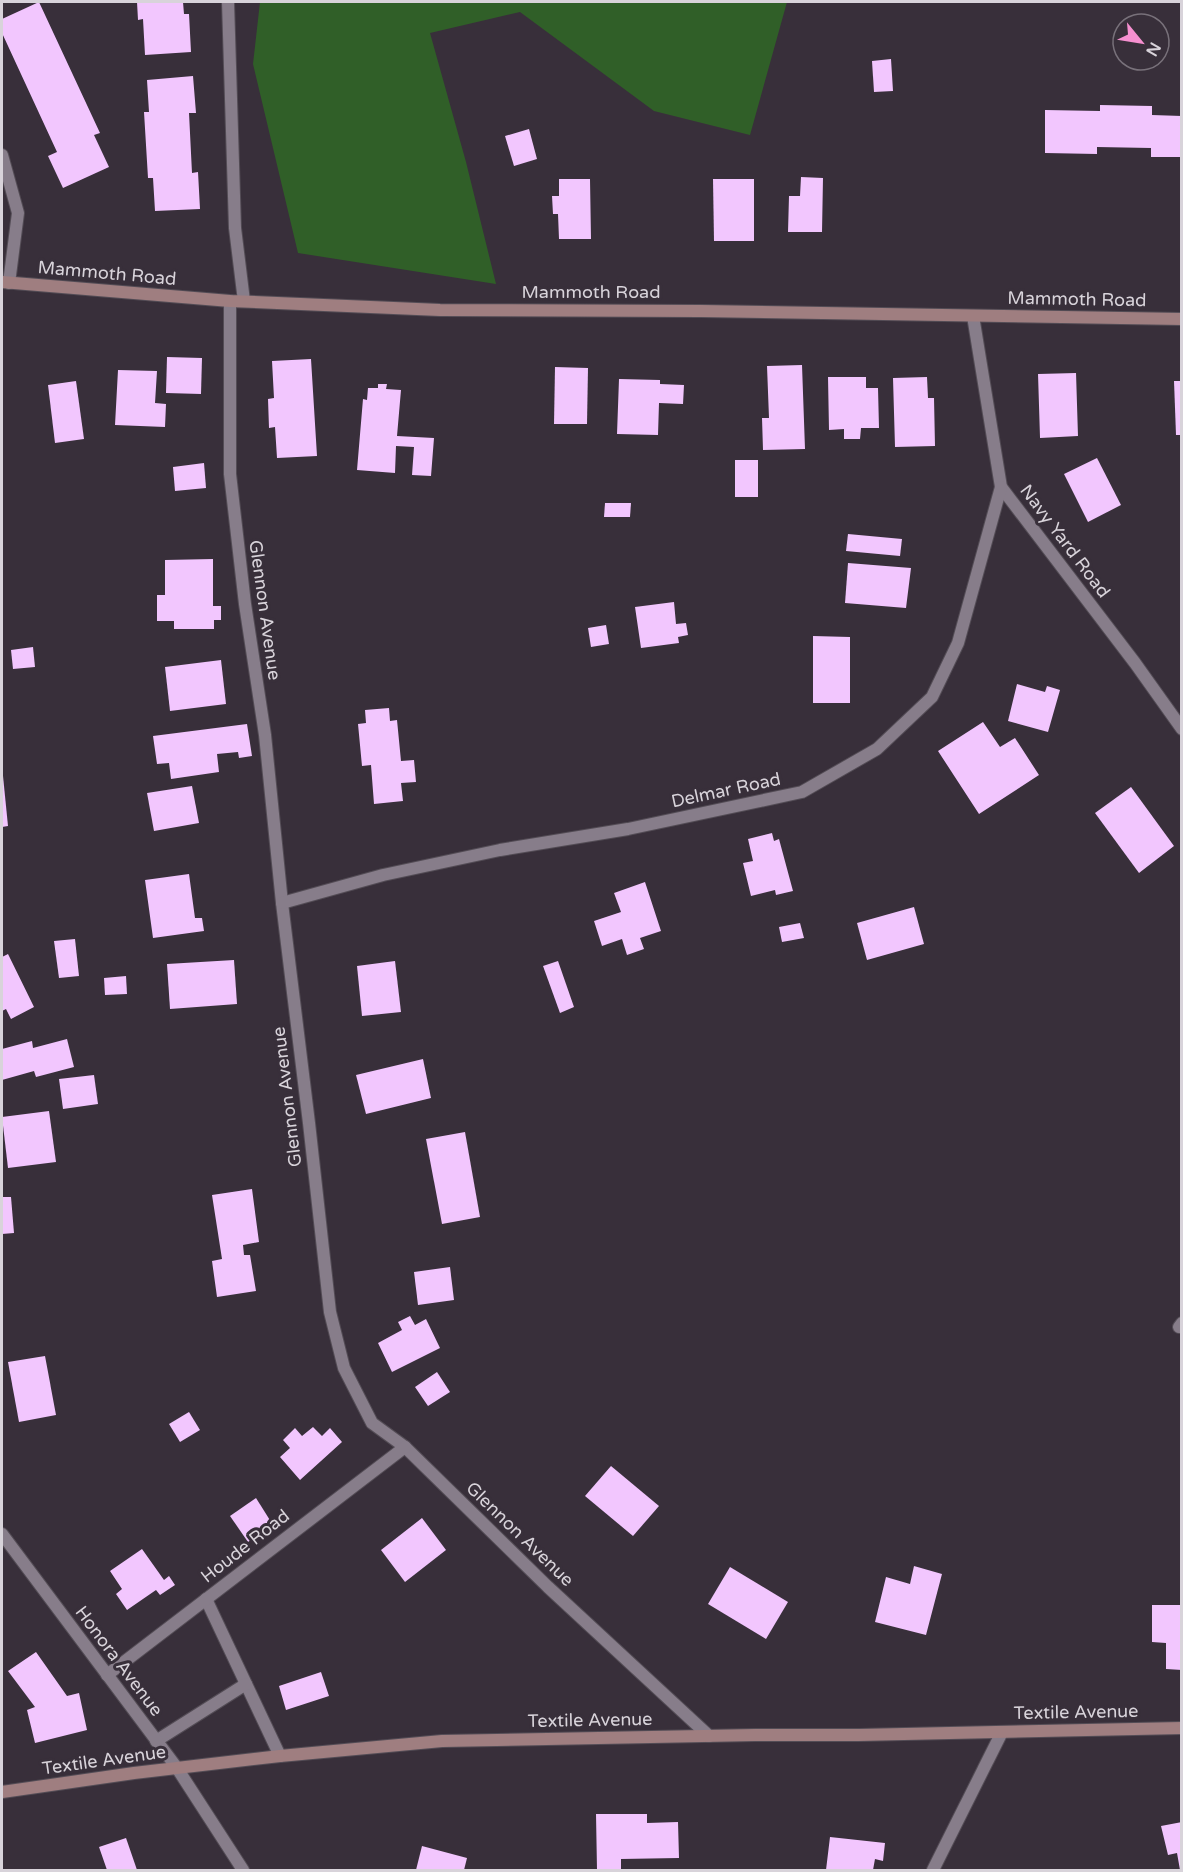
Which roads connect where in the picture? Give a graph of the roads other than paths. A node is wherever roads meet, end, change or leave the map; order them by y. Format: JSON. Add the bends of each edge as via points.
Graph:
{"nodes":[{"id":1,"x":228,"y":2,"type":"edge"},
{"id":2,"x":2,"y":155,"type":"edge"},
{"id":3,"x":5,"y":282,"type":"edge"},
{"id":4,"x":230,"y":301,"type":"junction"},
{"id":5,"x":244,"y":302,"type":"junction"},
{"id":6,"x":973,"y":316,"type":"junction"},
{"id":7,"x":1182,"y":318,"type":"edge"},
{"id":8,"x":1001,"y":487,"type":"junction"},
{"id":9,"x":1182,"y":729,"type":"edge"},
{"id":10,"x":282,"y":903,"type":"junction"},
{"id":11,"x":405,"y":1447,"type":"junction"},
{"id":12,"x":2,"y":1534,"type":"edge"},
{"id":13,"x":206,"y":1599,"type":"junction"},
{"id":14,"x":107,"y":1675,"type":"junction"},
{"id":15,"x":246,"y":1684,"type":"junction"},
{"id":16,"x":1182,"y":1728,"type":"edge"},
{"id":17,"x":1002,"y":1732,"type":"junction"},
{"id":18,"x":710,"y":1736,"type":"junction"},
{"id":19,"x":156,"y":1741,"type":"junction"},
{"id":20,"x":280,"y":1756,"type":"junction"},
{"id":21,"x":177,"y":1768,"type":"junction"},
{"id":22,"x":2,"y":1792,"type":"edge"},
{"id":23,"x":243,"y":1870,"type":"edge"},
{"id":24,"x":933,"y":1870,"type":"edge"}],
"edges":[{"from":1,"to":5,"type":"street","via":[[235,228]]},
{"from":2,"to":3,"type":"street","via":[[18,213]]},
{"from":3,"to":4,"type":"main road","name":"Mammoth Road"},
{"from":4,"to":5,"type":"main road","name":"Mammoth Road"},
{"from":4,"to":10,"type":"street","name":"Glennon Avenue","via":[[230,474],[265,735]]},
{"from":5,"to":6,"type":"main road","name":"Mammoth Road","via":[[440,310]]},
{"from":6,"to":7,"type":"main road","name":"Mammoth Road"},
{"from":6,"to":8,"type":"street","name":"Navy Yard Road"},
{"from":8,"to":9,"type":"street","name":"Navy Yard Road"},
{"from":8,"to":10,"type":"street","name":"Delmar Road","via":[[958,643],[932,697],[877,749],[802,792],[383,875]]},
{"from":10,"to":11,"type":"street","name":"Glennon Avenue","via":[[330,1312],[344,1368],[372,1423]]},
{"from":11,"to":13,"type":"street","name":"Houde Road"},
{"from":11,"to":18,"type":"street","name":"Glennon Avenue","via":[[548,1587]]},
{"from":12,"to":14,"type":"street","name":"Honora Avenue"},
{"from":13,"to":14,"type":"street","name":"Houde Road"},
{"from":13,"to":15,"type":"street"},
{"from":14,"to":19,"type":"street","name":"Honora Avenue"},
{"from":15,"to":19,"type":"street"},
{"from":15,"to":20,"type":"street"},
{"from":16,"to":17,"type":"main road","name":"Textile Avenue"},
{"from":17,"to":18,"type":"main road","name":"Textile Avenue"},
{"from":17,"to":24,"type":"street"},
{"from":18,"to":20,"type":"main road","name":"Textile Avenue","via":[[442,1741]]},
{"from":19,"to":21,"type":"street","name":"Honora Avenue"},
{"from":20,"to":21,"type":"main road","name":"Textile Avenue"},
{"from":21,"to":22,"type":"main road","name":"Textile Avenue"},
{"from":21,"to":23,"type":"street","name":"Honora Avenue"}]}
